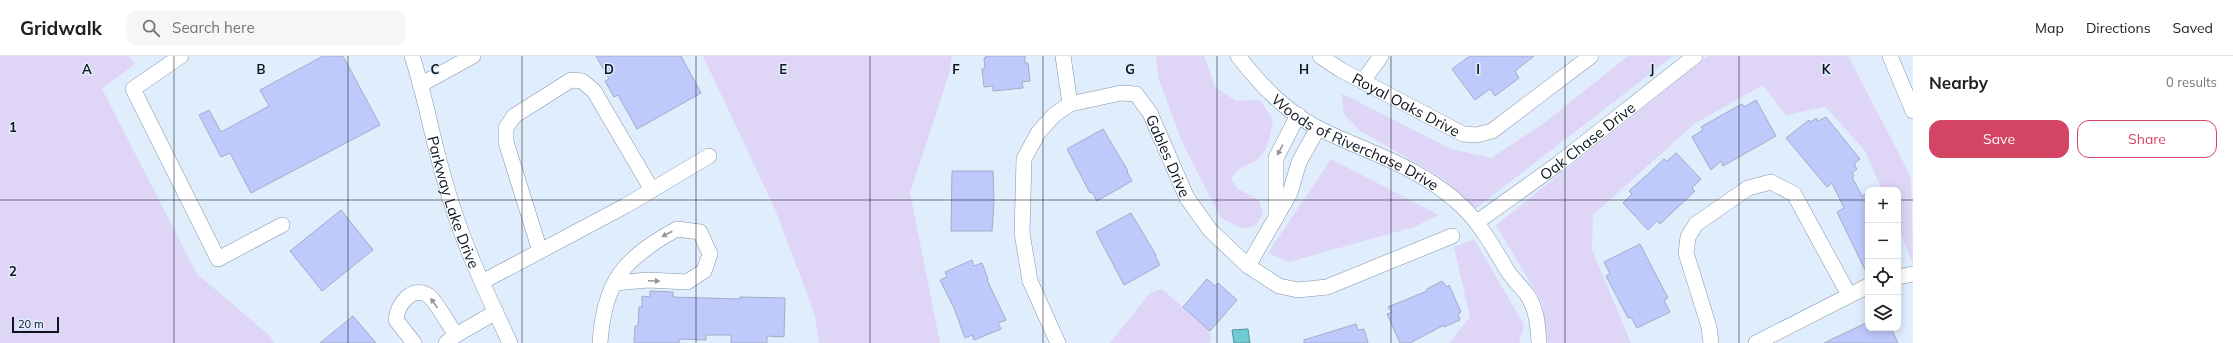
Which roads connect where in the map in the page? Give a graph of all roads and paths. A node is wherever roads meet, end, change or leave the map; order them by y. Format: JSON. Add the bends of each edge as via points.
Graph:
{"nodes":[{"id":1,"x":181,"y":56,"type":"edge"},
{"id":2,"x":412,"y":56,"type":"edge"},
{"id":3,"x":473,"y":56,"type":"edge"},
{"id":4,"x":1063,"y":56,"type":"edge"},
{"id":5,"x":1238,"y":56,"type":"edge"},
{"id":6,"x":1320,"y":56,"type":"edge"},
{"id":7,"x":1381,"y":56,"type":"edge"},
{"id":8,"x":1592,"y":56,"type":"edge"},
{"id":9,"x":1695,"y":56,"type":"edge"},
{"id":10,"x":1890,"y":56,"type":"edge"},
{"id":11,"x":1363,"y":81,"type":"junction"},
{"id":12,"x":420,"y":85,"type":"junction"},
{"id":13,"x":1070,"y":104,"type":"junction"},
{"id":14,"x":1913,"y":111,"type":"edge"},
{"id":15,"x":1298,"y":116,"type":"junction"},
{"id":16,"x":1318,"y":128,"type":"junction"},
{"id":17,"x":709,"y":156,"type":"dead end"},
{"id":18,"x":652,"y":190,"type":"junction"},
{"id":19,"x":1276,"y":221,"type":"junction"},
{"id":20,"x":1477,"y":222,"type":"junction"},
{"id":21,"x":282,"y":225,"type":"dead end"},
{"id":22,"x":1452,"y":236,"type":"dead end"},
{"id":23,"x":540,"y":251,"type":"junction"},
{"id":24,"x":1248,"y":266,"type":"junction"},
{"id":25,"x":1913,"y":274,"type":"edge"},
{"id":26,"x":1901,"y":276,"type":"edge"},
{"id":27,"x":482,"y":282,"type":"junction"},
{"id":28,"x":615,"y":283,"type":"junction"},
{"id":29,"x":1865,"y":287,"type":"edge"},
{"id":30,"x":1849,"y":295,"type":"junction"},
{"id":31,"x":496,"y":312,"type":"junction"},
{"id":32,"x":451,"y":339,"type":"edge"},
{"id":33,"x":414,"y":343,"type":"edge"},
{"id":34,"x":510,"y":343,"type":"edge"},
{"id":35,"x":600,"y":343,"type":"edge"},
{"id":36,"x":1058,"y":343,"type":"edge"},
{"id":37,"x":1539,"y":343,"type":"edge"},
{"id":38,"x":1710,"y":343,"type":"edge"},
{"id":39,"x":1756,"y":343,"type":"edge"}],
"edges":[{"from":1,"to":21,"type":"street","via":[[133,88],[218,259]]},
{"from":2,"to":12,"type":"street","name":"Parkway Lake Drive"},
{"from":3,"to":12,"type":"street"},
{"from":4,"to":13,"type":"street"},
{"from":5,"to":15,"type":"street","name":"Woods of Riverchase Drive","via":[[1266,90]]},
{"from":6,"to":11,"type":"street","name":"Royal Oaks Drive"},
{"from":7,"to":11,"type":"street"},
{"from":8,"to":11,"type":"street","name":"Royal Oaks Drive","via":[[1492,132],[1477,136],[1462,134]]},
{"from":9,"to":20,"type":"street","name":"Oak Chase Drive","via":[[1558,164]]},
{"from":10,"to":14,"type":"street"},
{"from":12,"to":27,"type":"street","name":"Parkway Lake Drive","via":[[446,187]]},
{"from":13,"to":24,"type":"street","name":"Gables Drive","via":[[1121,93],[1136,94],[1150,113],[1187,198],[1210,230]]},
{"from":13,"to":36,"type":"street","name":"Gables Drive","via":[[1054,115],[1038,133],[1024,159],[1022,233],[1030,281]]},
{"from":15,"to":16,"type":"street","name":"Woods of Riverchase Drive"},
{"from":15,"to":19,"type":"street","one_way":true,"via":[[1276,158]]},
{"from":16,"to":19,"type":"street","via":[[1299,162],[1290,193]]},
{"from":16,"to":20,"type":"street","name":"Woods of Riverchase Drive","via":[[1412,169],[1456,200]]},
{"from":17,"to":18,"type":"street"},
{"from":18,"to":23,"type":"street"},
{"from":18,"to":23,"type":"street","via":[[594,91],[582,81],[571,80],[514,116],[506,128],[506,142]]},
{"from":19,"to":24,"type":"street"},
{"from":20,"to":37,"type":"street","name":"Woods of Riverchase Drive","via":[[1509,273],[1528,297],[1537,319]]},
{"from":22,"to":24,"type":"street","name":"Gables Drive","via":[[1327,288],[1298,290],[1279,286]]},
{"from":23,"to":27,"type":"street"},
{"from":25,"to":26,"type":"street"},
{"from":27,"to":31,"type":"street","name":"Parkway Lake Drive"},
{"from":28,"to":28,"type":"street","one_way":true,"via":[[648,280],[687,282],[704,271],[710,254],[700,232],[678,229],[633,257]]},
{"from":28,"to":35,"type":"street","via":[[602,315]]},
{"from":29,"to":30,"type":"street"},
{"from":30,"to":38,"type":"street","via":[[1794,194],[1771,182],[1748,188],[1696,224],[1688,237],[1686,253],[1709,327]]},
{"from":30,"to":39,"type":"street"},
{"from":31,"to":32,"type":"street"},
{"from":31,"to":34,"type":"street","name":"Parkway Lake Drive"},
{"from":32,"to":33,"type":"street","one_way":true,"via":[[429,296],[417,293],[407,297],[397,310],[396,320]]}]}
